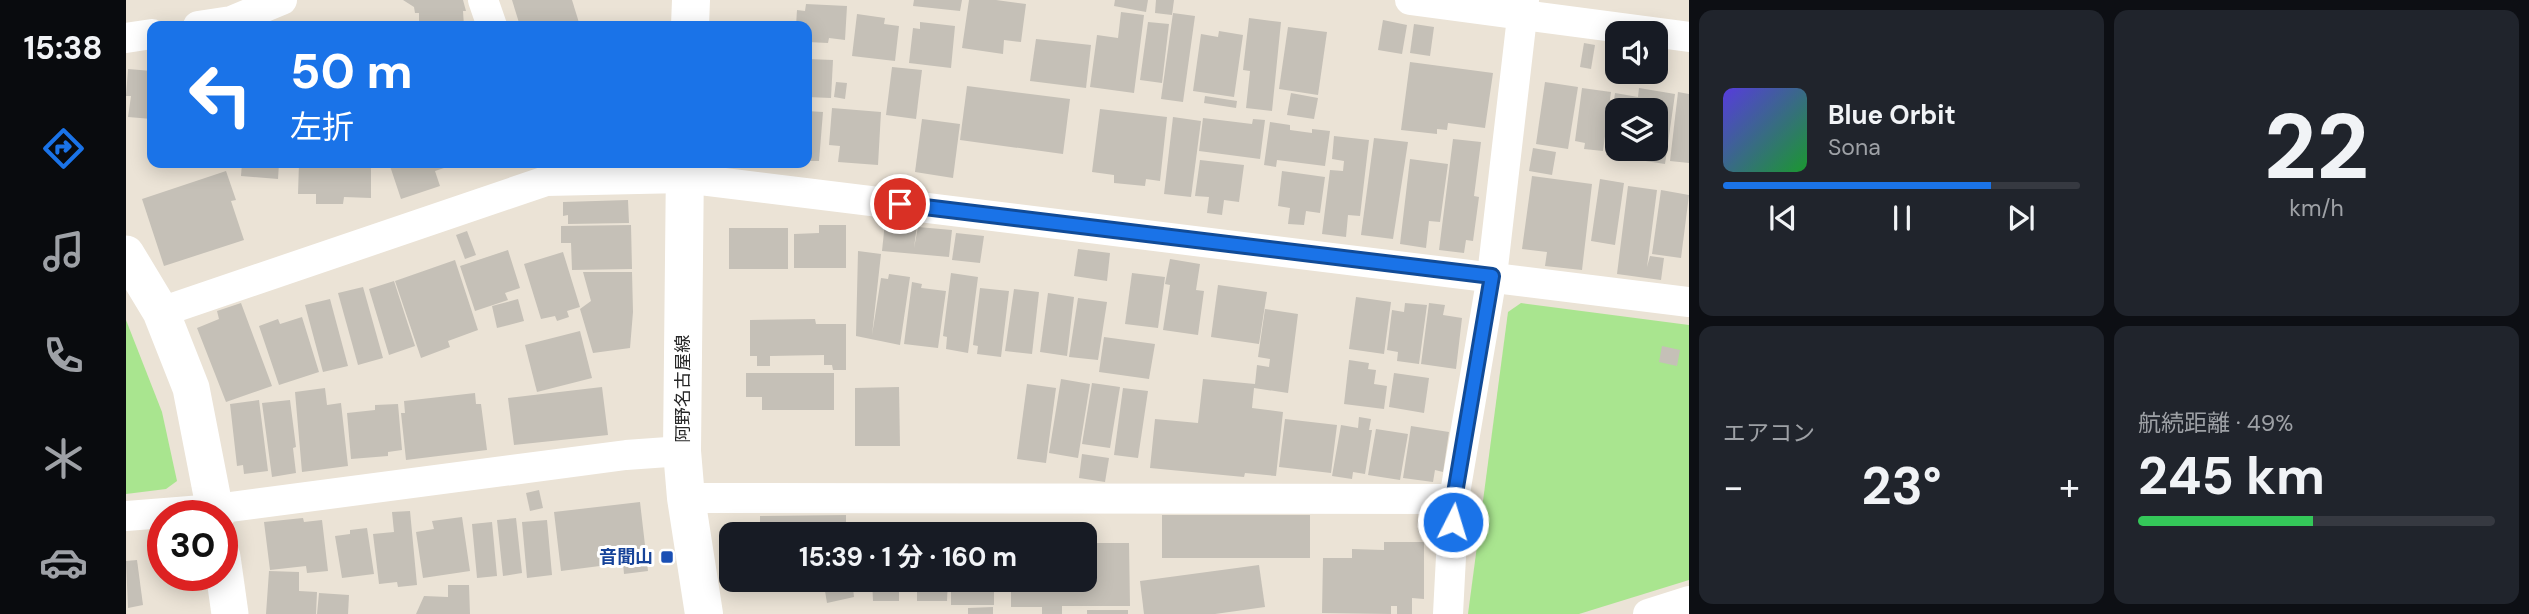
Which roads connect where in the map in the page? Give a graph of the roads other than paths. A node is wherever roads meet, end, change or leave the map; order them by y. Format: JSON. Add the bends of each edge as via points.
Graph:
{"nodes":[{"id":1,"x":282,"y":0,"type":"edge"},
{"id":2,"x":483,"y":0,"type":"edge"},
{"id":3,"x":691,"y":0,"type":"edge"},
{"id":4,"x":1410,"y":0,"type":"edge"},
{"id":5,"x":1523,"y":7,"type":"edge"},
{"id":6,"x":231,"y":21,"type":"edge"},
{"id":7,"x":490,"y":21,"type":"edge"},
{"id":8,"x":690,"y":21,"type":"edge"},
{"id":9,"x":147,"y":35,"type":"edge"},
{"id":10,"x":1689,"y":37,"type":"edge"},
{"id":11,"x":126,"y":38,"type":"edge"},
{"id":12,"x":684,"y":170,"type":"edge"},
{"id":13,"x":542,"y":172,"type":"edge"},
{"id":14,"x":126,"y":254,"type":"edge"},
{"id":15,"x":1492,"y":276,"type":"junction"},
{"id":16,"x":1689,"y":302,"type":"edge"},
{"id":17,"x":161,"y":312,"type":"junction"},
{"id":18,"x":682,"y":451,"type":"junction"},
{"id":19,"x":686,"y":498,"type":"junction"},
{"id":20,"x":1454,"y":499,"type":"junction"},
{"id":21,"x":213,"y":500,"type":"edge"},
{"id":22,"x":238,"y":510,"type":"edge"},
{"id":23,"x":147,"y":515,"type":"edge"},
{"id":24,"x":126,"y":516,"type":"edge"},
{"id":25,"x":227,"y":591,"type":"edge"},
{"id":26,"x":1689,"y":601,"type":"edge"},
{"id":27,"x":230,"y":614,"type":"edge"},
{"id":28,"x":704,"y":614,"type":"edge"},
{"id":29,"x":1448,"y":614,"type":"edge"},
{"id":30,"x":1648,"y":614,"type":"edge"}],
"edges":[{"from":1,"to":6,"type":"street"},
{"from":2,"to":7,"type":"street"},
{"from":3,"to":8,"type":"main road"},
{"from":4,"to":5,"type":"street"},
{"from":5,"to":10,"type":"street"},
{"from":5,"to":15,"type":"street"},
{"from":9,"to":11,"type":"street"},
{"from":12,"to":13,"type":"street"},
{"from":12,"to":15,"type":"street"},
{"from":12,"to":18,"type":"main road","name":"阿野名古屋線"},
{"from":13,"to":17,"type":"street"},
{"from":14,"to":17,"type":"street"},
{"from":15,"to":16,"type":"street"},
{"from":15,"to":20,"type":"street"},
{"from":17,"to":21,"type":"street","via":[[191,388]]},
{"from":18,"to":19,"type":"main road","name":"阿野名古屋線"},
{"from":18,"to":22,"type":"street","via":[[626,454]]},
{"from":19,"to":20,"type":"street"},
{"from":19,"to":28,"type":"main road","name":"阿野名古屋線"},
{"from":20,"to":29,"type":"street"},
{"from":23,"to":24,"type":"street"},
{"from":25,"to":27,"type":"street"},
{"from":26,"to":30,"type":"street"}]}
